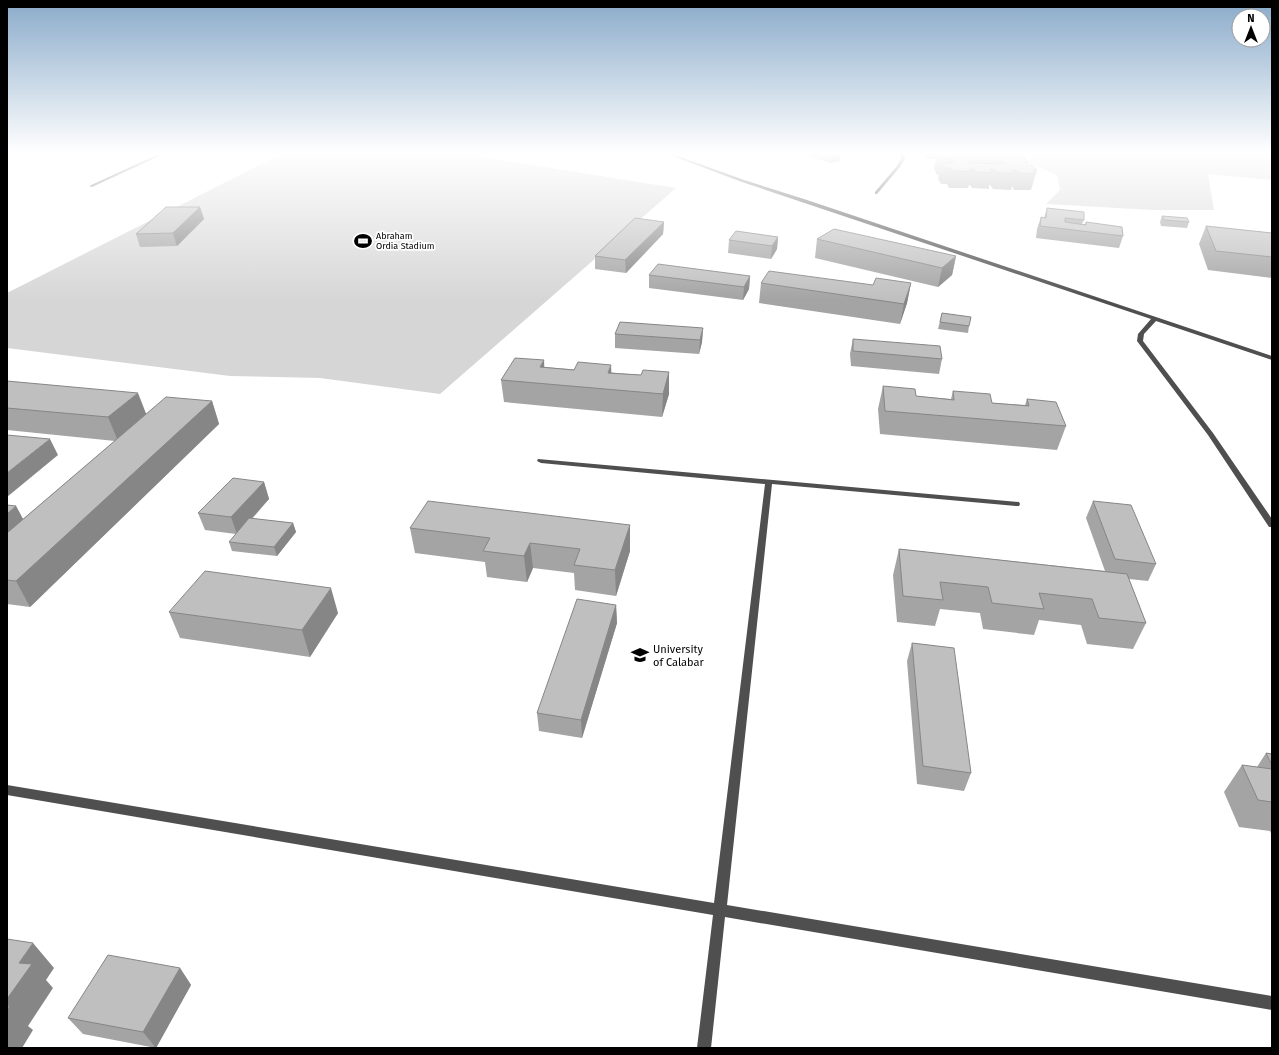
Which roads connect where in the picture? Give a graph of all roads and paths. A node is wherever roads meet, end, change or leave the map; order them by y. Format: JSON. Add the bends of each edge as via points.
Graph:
{"nodes":[{"id":1,"x":808,"y":201,"type":"edge"},
{"id":2,"x":1155,"y":318,"type":"junction"},
{"id":3,"x":1272,"y":358,"type":"edge"},
{"id":4,"x":541,"y":461,"type":"dead end"},
{"id":5,"x":769,"y":482,"type":"junction"},
{"id":6,"x":1016,"y":504,"type":"dead end"},
{"id":7,"x":1272,"y":525,"type":"edge"},
{"id":8,"x":8,"y":792,"type":"edge"},
{"id":9,"x":719,"y":910,"type":"junction"},
{"id":10,"x":1272,"y":1003,"type":"edge"},
{"id":11,"x":704,"y":1048,"type":"edge"}],
"edges":[{"from":1,"to":2,"type":"street"},
{"from":2,"to":3,"type":"street"},
{"from":2,"to":7,"type":"street","via":[[1141,334],[1140,341],[1211,434]]},
{"from":4,"to":5,"type":"street"},
{"from":5,"to":6,"type":"street"},
{"from":5,"to":9,"type":"street"},
{"from":8,"to":9,"type":"street"},
{"from":9,"to":10,"type":"street"},
{"from":9,"to":11,"type":"street"}]}
